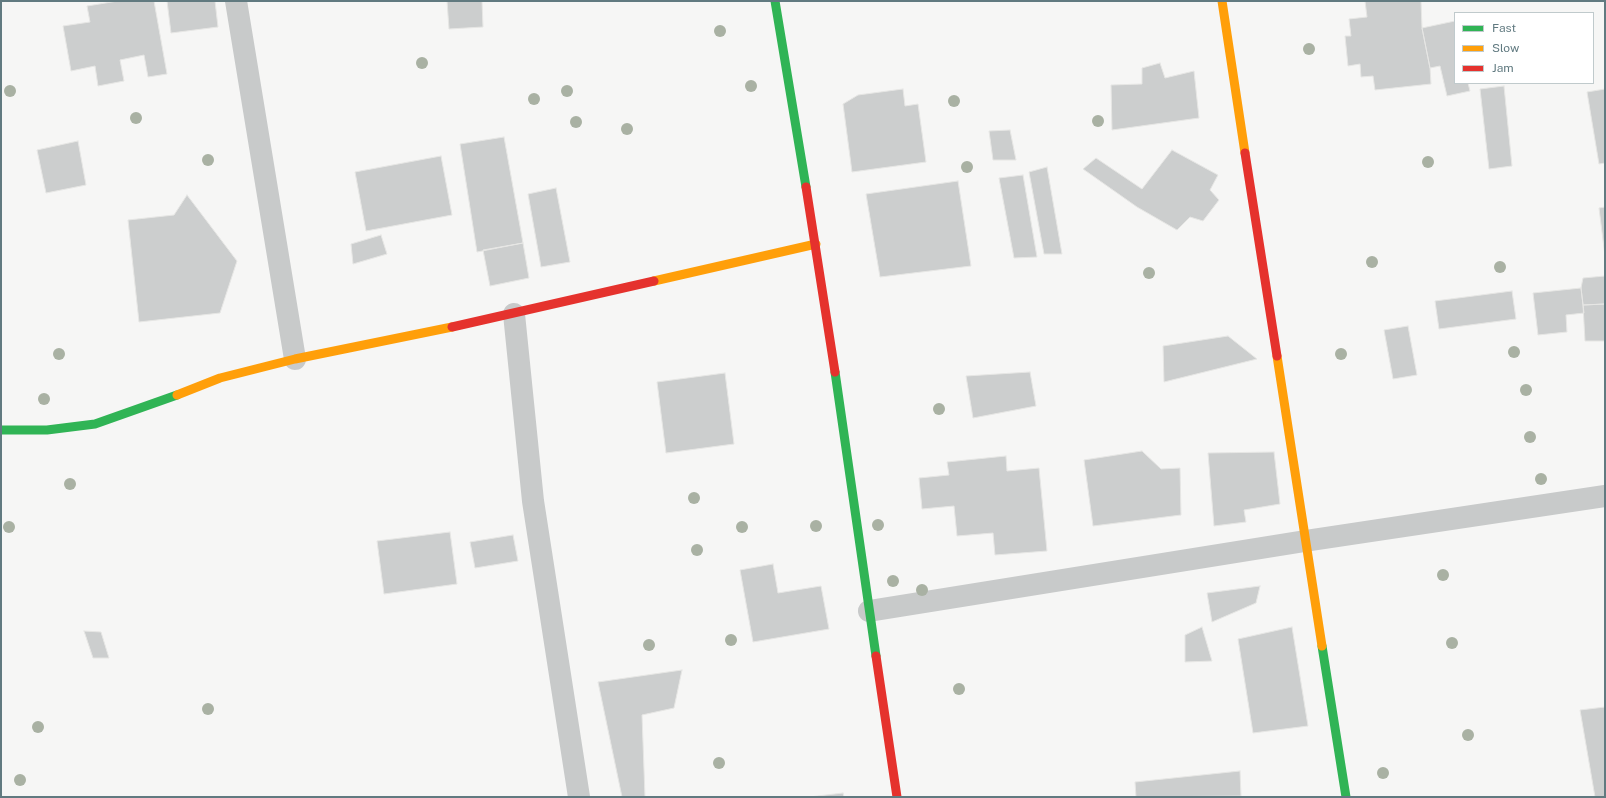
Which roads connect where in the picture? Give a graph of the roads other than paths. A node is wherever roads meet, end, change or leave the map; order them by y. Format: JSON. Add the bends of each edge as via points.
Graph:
{"nodes":[{"id":1,"x":236,"y":1,"type":"edge"},
{"id":2,"x":775,"y":1,"type":"edge"},
{"id":3,"x":1222,"y":1,"type":"edge"},
{"id":4,"x":816,"y":244,"type":"junction"},
{"id":5,"x":514,"y":314,"type":"junction"},
{"id":6,"x":295,"y":359,"type":"junction"},
{"id":7,"x":1,"y":430,"type":"edge"},
{"id":8,"x":1605,"y":496,"type":"edge"},
{"id":9,"x":1305,"y":541,"type":"junction"},
{"id":10,"x":869,"y":611,"type":"junction"},
{"id":11,"x":579,"y":797,"type":"edge"},
{"id":12,"x":897,"y":797,"type":"edge"},
{"id":13,"x":1346,"y":797,"type":"edge"}],
"edges":[{"from":1,"to":6,"type":"street"},
{"from":2,"to":4,"type":"street"},
{"from":3,"to":9,"type":"street"},
{"from":4,"to":5,"type":"street"},
{"from":4,"to":10,"type":"street"},
{"from":5,"to":6,"type":"street"},
{"from":5,"to":11,"type":"street","via":[[533,501]]},
{"from":6,"to":7,"type":"street","via":[[220,378],[95,424],[48,430]]},
{"from":8,"to":9,"type":"street"},
{"from":9,"to":10,"type":"street"},
{"from":9,"to":13,"type":"street"},
{"from":10,"to":12,"type":"street"}]}
